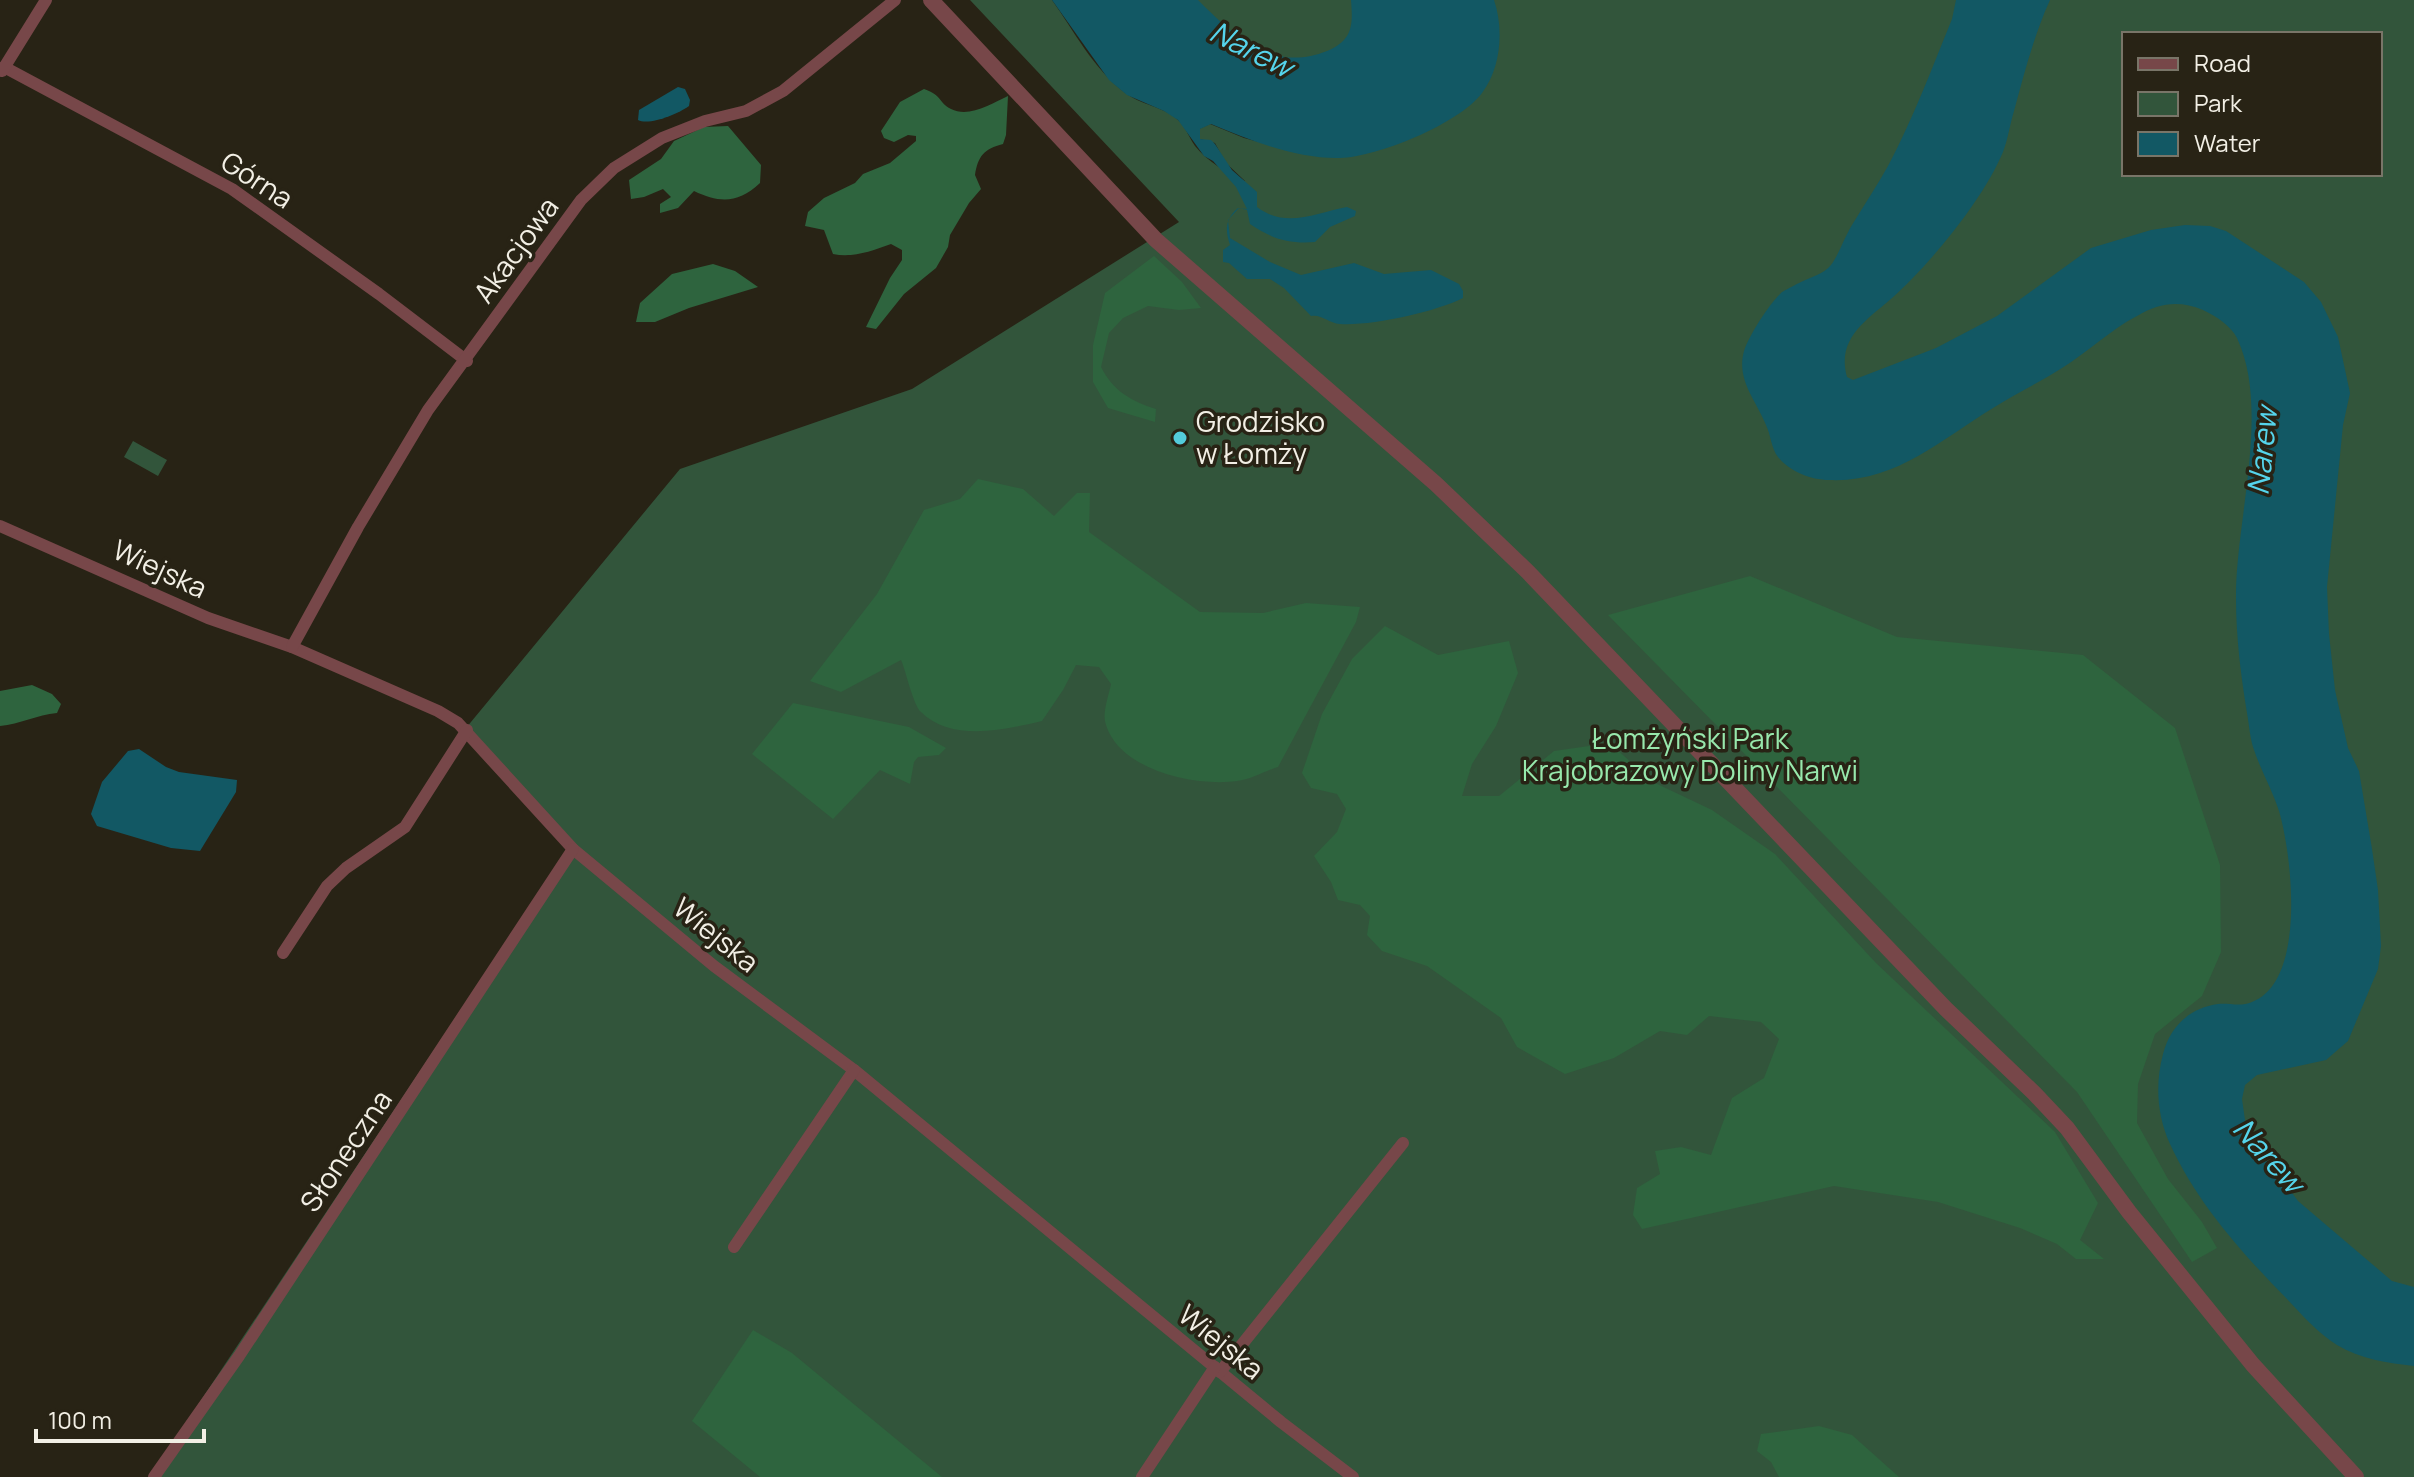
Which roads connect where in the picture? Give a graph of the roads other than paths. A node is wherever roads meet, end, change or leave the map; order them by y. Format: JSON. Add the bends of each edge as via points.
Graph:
{"nodes":[{"id":1,"x":46,"y":0,"type":"edge"},
{"id":2,"x":895,"y":0,"type":"edge"},
{"id":3,"x":931,"y":0,"type":"edge"},
{"id":4,"x":2,"y":70,"type":"edge"},
{"id":5,"x":467,"y":361,"type":"junction"},
{"id":6,"x":0,"y":526,"type":"edge"},
{"id":7,"x":292,"y":647,"type":"junction"},
{"id":8,"x":467,"y":730,"type":"junction"},
{"id":9,"x":573,"y":849,"type":"junction"},
{"id":10,"x":283,"y":953,"type":"dead end"},
{"id":11,"x":854,"y":1070,"type":"junction"},
{"id":12,"x":1403,"y":1143,"type":"dead end"},
{"id":13,"x":734,"y":1247,"type":"dead end"},
{"id":14,"x":1218,"y":1369,"type":"junction"},
{"id":15,"x":154,"y":1477,"type":"edge"},
{"id":16,"x":1142,"y":1477,"type":"edge"},
{"id":17,"x":1353,"y":1477,"type":"edge"},
{"id":18,"x":2356,"y":1477,"type":"edge"}],
"edges":[{"from":1,"to":4,"type":"street"},
{"from":2,"to":5,"type":"street","name":"Akacjowa","via":[[762,104],[683,129],[614,168],[581,200]]},
{"from":3,"to":18,"type":"street","via":[[1156,240],[1436,484],[1528,572],[1946,1009],[2034,1093],[2244,1355]]},
{"from":4,"to":5,"type":"street","name":"Górna","via":[[232,189]]},
{"from":5,"to":7,"type":"street","name":"Akacjowa","via":[[428,410]]},
{"from":6,"to":7,"type":"street","name":"Wiejska","via":[[208,618]]},
{"from":7,"to":8,"type":"street","name":"Wiejska","via":[[438,711]]},
{"from":8,"to":9,"type":"street","name":"Wiejska"},
{"from":8,"to":10,"type":"street","via":[[405,827],[327,886]]},
{"from":9,"to":11,"type":"street","name":"Wiejska","via":[[714,966]]},
{"from":9,"to":15,"type":"street","name":"Słoneczna"},
{"from":11,"to":13,"type":"street"},
{"from":11,"to":14,"type":"street","name":"Wiejska"},
{"from":12,"to":14,"type":"street"},
{"from":14,"to":16,"type":"street"},
{"from":14,"to":17,"type":"street","name":"Wiejska"}]}
